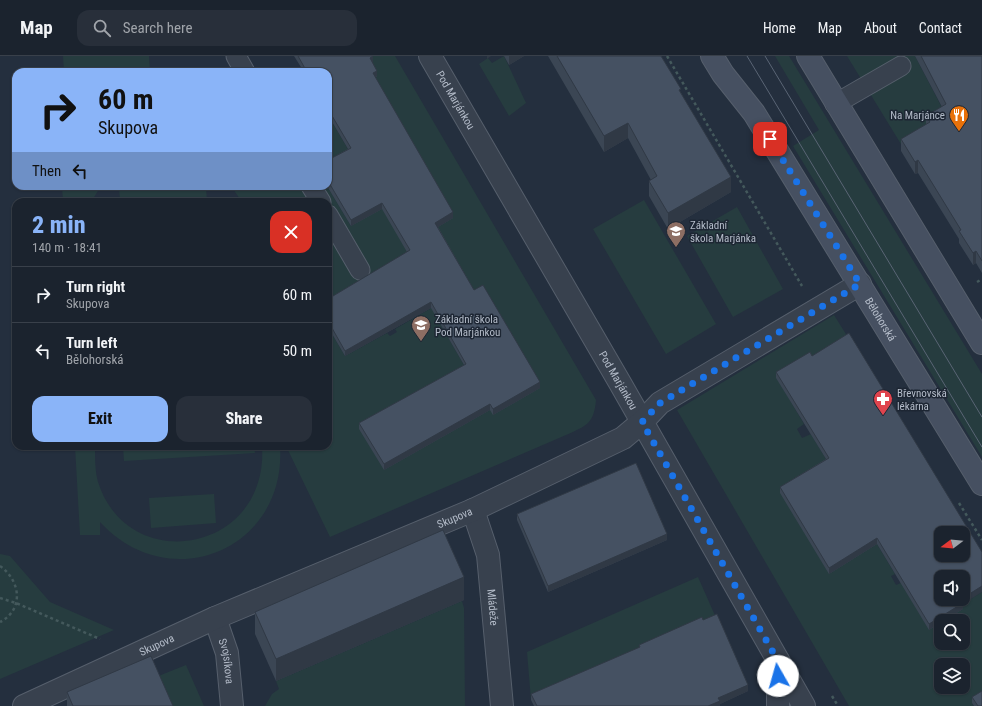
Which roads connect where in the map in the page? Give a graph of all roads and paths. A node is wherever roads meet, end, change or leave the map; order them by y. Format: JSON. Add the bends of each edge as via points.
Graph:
{"nodes":[{"id":1,"x":236,"y":56,"type":"edge"},
{"id":2,"x":430,"y":56,"type":"edge"},
{"id":3,"x":666,"y":56,"type":"edge"},
{"id":4,"x":712,"y":56,"type":"edge"},
{"id":5,"x":808,"y":56,"type":"edge"},
{"id":6,"x":901,"y":66,"type":"dead end"},
{"id":7,"x":243,"y":68,"type":"edge"},
{"id":8,"x":835,"y":104,"type":"junction"},
{"id":9,"x":332,"y":222,"type":"edge"},
{"id":10,"x":360,"y":270,"type":"dead end"},
{"id":11,"x":801,"y":284,"type":"dead end"},
{"id":12,"x":860,"y":284,"type":"junction"},
{"id":13,"x":982,"y":343,"type":"edge"},
{"id":14,"x":642,"y":422,"type":"junction"},
{"id":15,"x":982,"y":484,"type":"edge"},
{"id":16,"x":473,"y":510,"type":"junction"},
{"id":17,"x":0,"y":566,"type":"edge"},
{"id":18,"x":0,"y":598,"type":"edge"},
{"id":19,"x":16,"y":603,"type":"junction"},
{"id":20,"x":215,"y":618,"type":"junction"},
{"id":21,"x":0,"y":622,"type":"edge"},
{"id":22,"x":106,"y":642,"type":"dead end"},
{"id":23,"x":778,"y":661,"type":"junction"},
{"id":24,"x":24,"y":706,"type":"edge"},
{"id":25,"x":232,"y":706,"type":"edge"},
{"id":26,"x":502,"y":706,"type":"edge"},
{"id":27,"x":778,"y":706,"type":"edge"},
{"id":28,"x":804,"y":706,"type":"edge"}],
"edges":[{"from":1,"to":7,"type":"lane"},
{"from":2,"to":14,"type":"street","name":"Pod Marjánkou"},
{"from":3,"to":11,"type":"path"},
{"from":4,"to":12,"type":"street","name":"Bělohorská","via":[[754,113]]},
{"from":5,"to":8,"type":"street"},
{"from":6,"to":8,"type":"lane"},
{"from":8,"to":13,"type":"street"},
{"from":9,"to":10,"type":"lane"},
{"from":12,"to":14,"type":"street","name":"Skupova","via":[[660,403]]},
{"from":12,"to":15,"type":"street","name":"Bělohorská"},
{"from":14,"to":16,"type":"street","name":"Skupova","via":[[623,438]]},
{"from":14,"to":23,"type":"street","name":"Pod Marjánkou"},
{"from":16,"to":20,"type":"street","name":"Skupova"},
{"from":16,"to":26,"type":"street","name":"Mládeže","via":[[488,555]]},
{"from":17,"to":19,"type":"path","via":[[9,572],[15,582],[18,592]]},
{"from":18,"to":19,"type":"path"},
{"from":19,"to":21,"type":"path","via":[[12,612]]},
{"from":19,"to":22,"type":"path"},
{"from":20,"to":24,"type":"street","name":"Skupova"},
{"from":20,"to":25,"type":"street","name":"Svojsíkova","via":[[227,653]]},
{"from":23,"to":27,"type":"street"},
{"from":23,"to":28,"type":"street","name":"Pod Marjánkou"}]}
